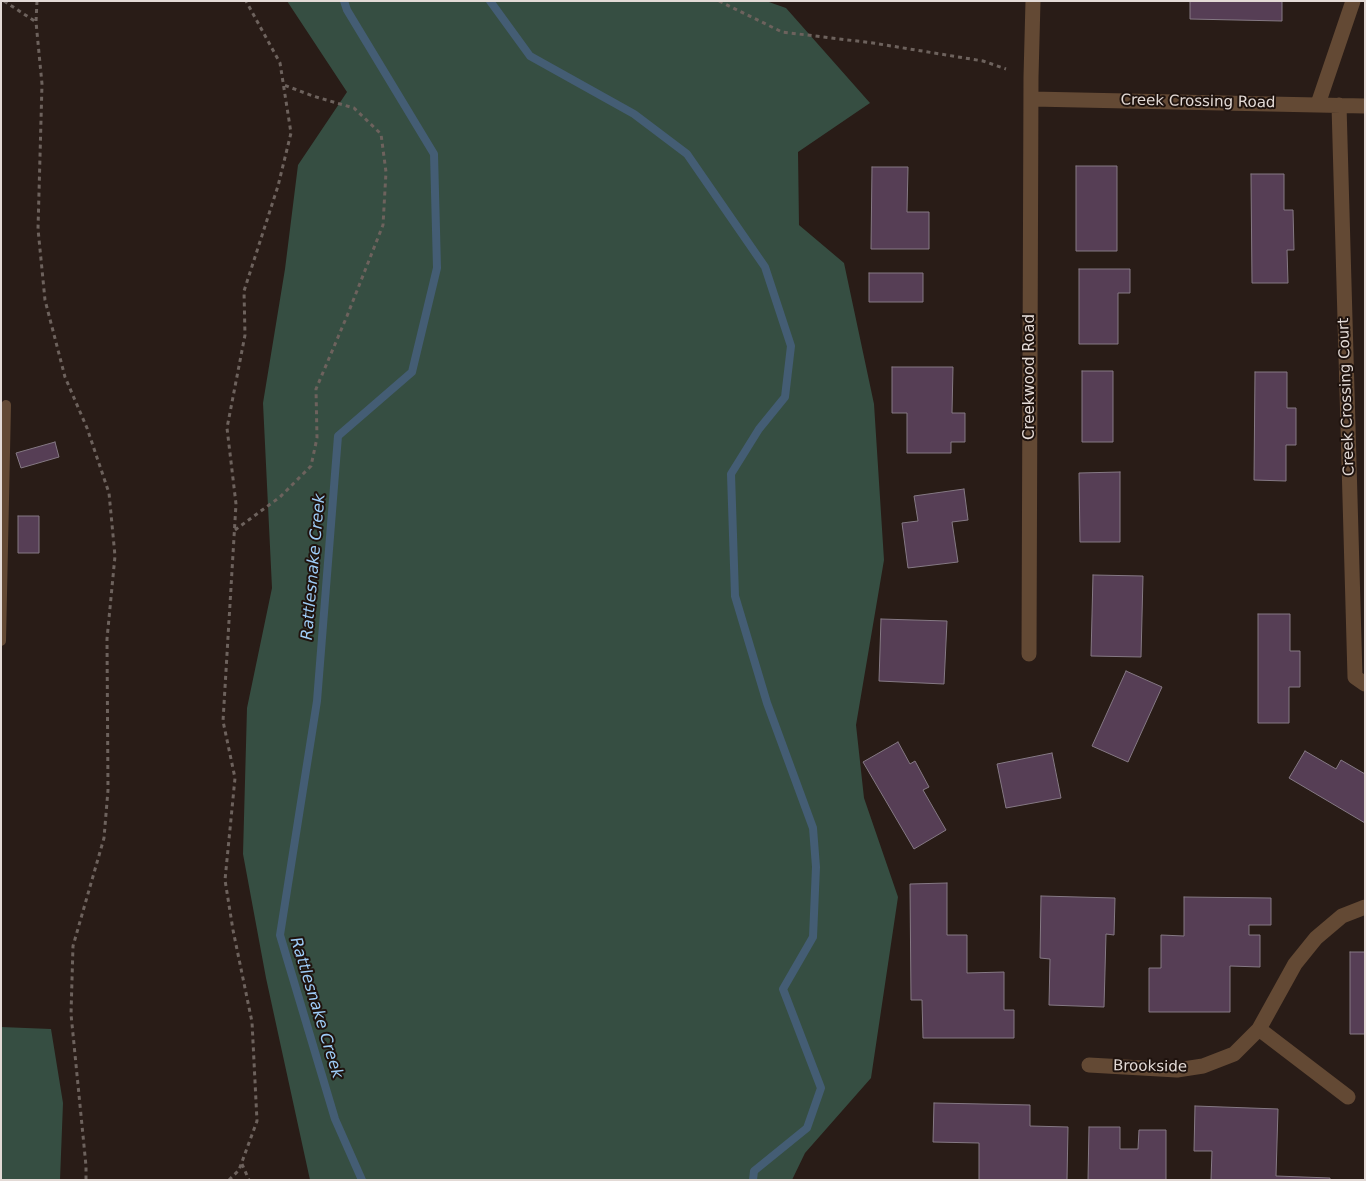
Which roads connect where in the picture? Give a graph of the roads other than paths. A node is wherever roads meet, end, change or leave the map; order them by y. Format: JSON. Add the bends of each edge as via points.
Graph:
{"nodes":[{"id":1,"x":1033,"y":1,"type":"edge"},
{"id":2,"x":1353,"y":1,"type":"edge"},
{"id":3,"x":1032,"y":99,"type":"junction"},
{"id":4,"x":1318,"y":104,"type":"junction"},
{"id":5,"x":1339,"y":105,"type":"junction"},
{"id":6,"x":1365,"y":106,"type":"edge"},
{"id":7,"x":6,"y":405,"type":"dead end"},
{"id":8,"x":1,"y":640,"type":"edge"},
{"id":9,"x":1028,"y":654,"type":"dead end"},
{"id":10,"x":1365,"y":684,"type":"edge"},
{"id":11,"x":1365,"y":907,"type":"edge"},
{"id":12,"x":1259,"y":1029,"type":"junction"},
{"id":13,"x":1089,"y":1065,"type":"dead end"},
{"id":14,"x":1348,"y":1097,"type":"dead end"}],
"edges":[{"from":1,"to":3,"type":"street","name":"Creekwood Road"},
{"from":2,"to":4,"type":"street"},
{"from":3,"to":4,"type":"street","name":"Creek Crossing Road"},
{"from":3,"to":9,"type":"street","name":"Creekwood Road"},
{"from":4,"to":5,"type":"street","name":"Creek Crossing Road"},
{"from":5,"to":6,"type":"street","name":"Creek Crossing Road"},
{"from":5,"to":10,"type":"street","name":"Creek Crossing Court","via":[[1355,677]]},
{"from":7,"to":8,"type":"lane"},
{"from":11,"to":12,"type":"street","name":"Brookside","via":[[1342,916],[1316,938],[1295,964]]},
{"from":12,"to":13,"type":"street","name":"Brookside","via":[[1234,1054],[1203,1066],[1177,1070]]},
{"from":12,"to":14,"type":"street"}]}
